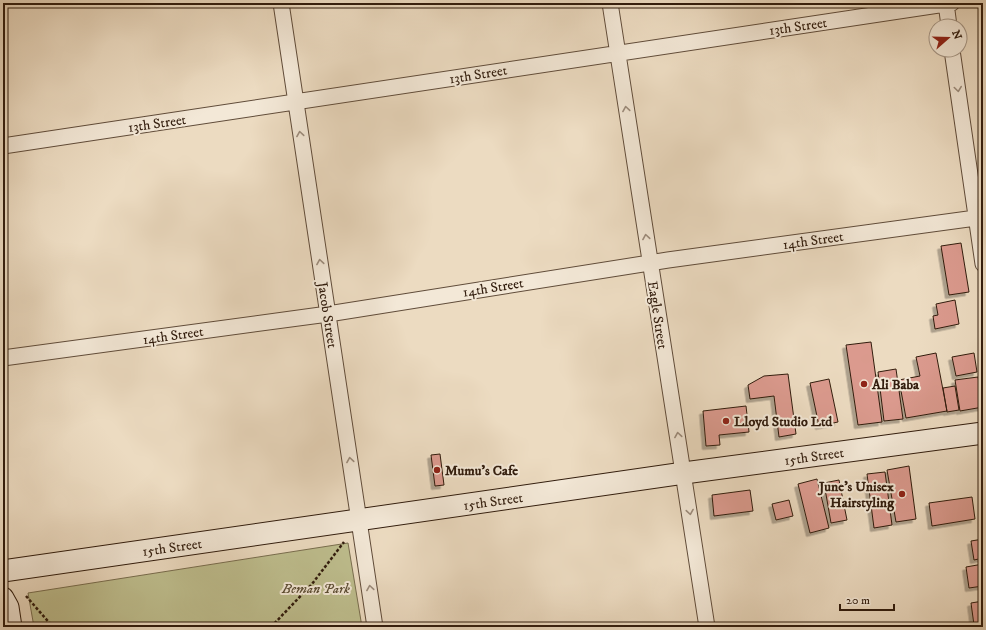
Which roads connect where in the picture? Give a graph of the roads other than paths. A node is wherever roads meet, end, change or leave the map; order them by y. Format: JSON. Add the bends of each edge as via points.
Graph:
{"nodes":[{"id":1,"x":281,"y":3,"type":"edge"},
{"id":2,"x":610,"y":3,"type":"edge"},
{"id":3,"x":948,"y":3,"type":"edge"},
{"id":4,"x":949,"y":18,"type":"edge"},
{"id":5,"x":618,"y":53,"type":"junction"},
{"id":6,"x":953,"y":58,"type":"edge"},
{"id":7,"x":296,"y":102,"type":"junction"},
{"id":8,"x":3,"y":146,"type":"edge"},
{"id":9,"x":980,"y":217,"type":"edge"},
{"id":10,"x":650,"y":262,"type":"junction"},
{"id":11,"x":983,"y":264,"type":"edge"},
{"id":12,"x":328,"y":314,"type":"junction"},
{"id":13,"x":3,"y":358,"type":"edge"},
{"id":14,"x":983,"y":433,"type":"edge"},
{"id":15,"x":684,"y":473,"type":"junction"},
{"id":16,"x":359,"y":520,"type":"junction"},
{"id":17,"x":3,"y":570,"type":"edge"},
{"id":18,"x":3,"y":598,"type":"edge"},
{"id":19,"x":11,"y":627,"type":"edge"},
{"id":20,"x":376,"y":627,"type":"edge"},
{"id":21,"x":707,"y":627,"type":"edge"}],
"edges":[{"from":1,"to":7,"type":"street","name":"Jacob Street"},
{"from":2,"to":5,"type":"street","name":"Eagle Street"},
{"from":3,"to":4,"type":"street"},
{"from":3,"to":5,"type":"street","name":"13th Street"},
{"from":5,"to":7,"type":"street","name":"13th Street"},
{"from":10,"to":5,"type":"street","name":"Eagle Street","one_way":true},
{"from":6,"to":9,"type":"street","one_way":true},
{"from":7,"to":8,"type":"street","name":"13th Street"},
{"from":12,"to":7,"type":"street","name":"Jacob Street","one_way":true},
{"from":9,"to":10,"type":"street","name":"14th Street"},
{"from":9,"to":11,"type":"street"},
{"from":10,"to":12,"type":"street","name":"14th Street"},
{"from":15,"to":10,"type":"street","name":"Eagle Street","one_way":true},
{"from":12,"to":13,"type":"street","name":"14th Street"},
{"from":16,"to":12,"type":"street","name":"Jacob Street","one_way":true},
{"from":14,"to":15,"type":"street","name":"15th Street"},
{"from":15,"to":16,"type":"street","name":"15th Street"},
{"from":15,"to":21,"type":"street","name":"Eagle Street","one_way":true},
{"from":16,"to":17,"type":"street","name":"15th Street"},
{"from":20,"to":16,"type":"street","name":"Jacob Street","one_way":true},
{"from":18,"to":19,"type":"street","via":[[8,607]]}]}
